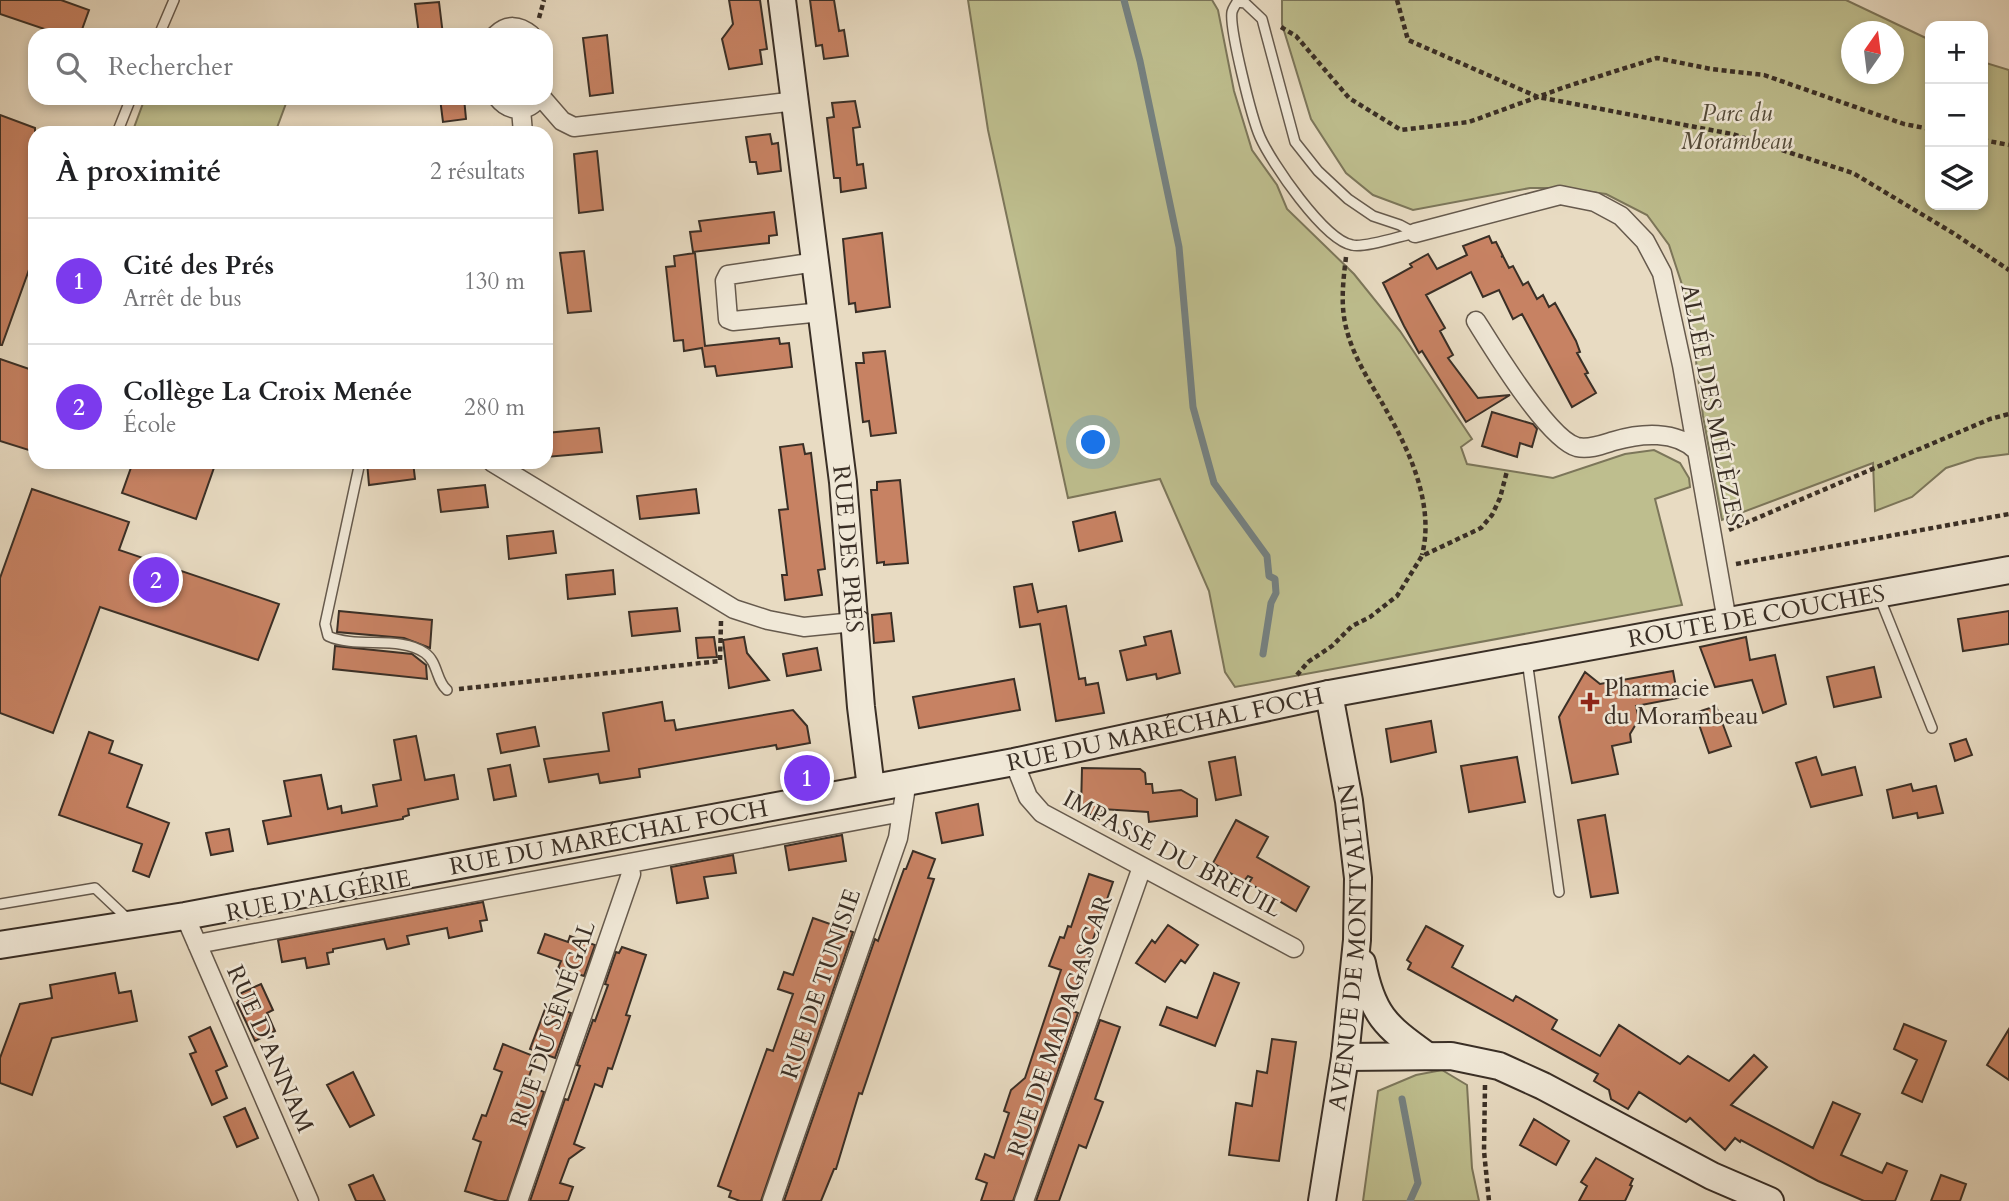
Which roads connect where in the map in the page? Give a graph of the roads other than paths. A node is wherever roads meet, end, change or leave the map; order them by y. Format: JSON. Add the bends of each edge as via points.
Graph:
{"nodes":[{"id":1,"x":174,"y":0,"type":"edge"},
{"id":2,"x":782,"y":0,"type":"edge"},
{"id":3,"x":162,"y":28,"type":"edge"},
{"id":4,"x":796,"y":101,"type":"junction"},
{"id":5,"x":128,"y":105,"type":"edge"},
{"id":6,"x":505,"y":105,"type":"edge"},
{"id":7,"x":531,"y":105,"type":"edge"},
{"id":8,"x":547,"y":105,"type":"edge"},
{"id":9,"x":521,"y":109,"type":"junction"},
{"id":10,"x":120,"y":126,"type":"edge"},
{"id":11,"x":522,"y":126,"type":"edge"},
{"id":12,"x":1415,"y":233,"type":"junction"},
{"id":13,"x":816,"y":262,"type":"junction"},
{"id":14,"x":822,"y":312,"type":"junction"},
{"id":15,"x":1476,"y":321,"type":"dead end"},
{"id":16,"x":1696,"y":451,"type":"junction"},
{"id":17,"x":358,"y":469,"type":"edge"},
{"id":18,"x":504,"y":469,"type":"edge"},
{"id":19,"x":2009,"y":570,"type":"edge"},
{"id":20,"x":1878,"y":594,"type":"junction"},
{"id":21,"x":1727,"y":621,"type":"junction"},
{"id":22,"x":854,"y":622,"type":"junction"},
{"id":23,"x":1514,"y":660,"type":"junction"},
{"id":24,"x":447,"y":690,"type":"road end"},
{"id":25,"x":1329,"y":694,"type":"junction"},
{"id":26,"x":1932,"y":728,"type":"dead end"},
{"id":27,"x":1014,"y":762,"type":"junction"},
{"id":28,"x":903,"y":782,"type":"junction"},
{"id":29,"x":871,"y":788,"type":"junction"},
{"id":30,"x":902,"y":812,"type":"junction"},
{"id":31,"x":629,"y":863,"type":"junction"},
{"id":32,"x":1142,"y":867,"type":"junction"},
{"id":33,"x":1559,"y":892,"type":"dead end"},
{"id":34,"x":0,"y":904,"type":"edge"},
{"id":35,"x":185,"y":916,"type":"junction"},
{"id":36,"x":134,"y":925,"type":"junction"},
{"id":37,"x":1357,"y":940,"type":"junction"},
{"id":38,"x":197,"y":944,"type":"junction"},
{"id":39,"x":0,"y":946,"type":"edge"},
{"id":40,"x":1294,"y":948,"type":"dead end"},
{"id":41,"x":1426,"y":1055,"type":"junction"},
{"id":42,"x":1345,"y":1057,"type":"junction"},
{"id":43,"x":302,"y":1183,"type":"junction"},
{"id":44,"x":295,"y":1201,"type":"edge"},
{"id":45,"x":309,"y":1201,"type":"edge"},
{"id":46,"x":518,"y":1201,"type":"edge"},
{"id":47,"x":772,"y":1201,"type":"edge"},
{"id":48,"x":1024,"y":1201,"type":"edge"},
{"id":49,"x":1322,"y":1201,"type":"edge"},
{"id":50,"x":1770,"y":1201,"type":"edge"}],
"edges":[{"from":1,"to":3,"type":"lane"},
{"from":2,"to":4,"type":"main road","name":"RUE DES PRÉS"},
{"from":4,"to":8,"type":"street","via":[[575,127]]},
{"from":4,"to":13,"type":"main road","name":"RUE DES PRÉS"},
{"from":5,"to":10,"type":"lane"},
{"from":6,"to":9,"type":"street"},
{"from":7,"to":9,"type":"street"},
{"from":9,"to":11,"type":"street"},
{"from":12,"to":12,"type":"lane","name":"ALLÉE DES MÉLÈZES","via":[[1373,216],[1348,199],[1295,142],[1262,19],[1245,3],[1237,2],[1232,12],[1234,33],[1252,115],[1261,140],[1300,199],[1327,231],[1352,245]]},
{"from":12,"to":16,"type":"street","name":"ALLÉE DES MÉLÈZES","via":[[1560,195],[1595,202],[1621,216],[1645,241],[1662,273]]},
{"from":13,"to":14,"type":"main road","name":"RUE DES PRÉS"},
{"from":13,"to":14,"type":"street","via":[[728,275],[728,319]]},
{"from":14,"to":22,"type":"main road","name":"RUE DES PRÉS"},
{"from":15,"to":16,"type":"street","via":[[1519,388],[1560,437],[1578,447],[1653,435],[1688,443]]},
{"from":16,"to":21,"type":"street","name":"ALLÉE DES MÉLÈZES"},
{"from":17,"to":24,"type":"lane","via":[[325,624],[328,636],[341,642],[409,646],[426,653]]},
{"from":18,"to":22,"type":"street","via":[[728,605],[804,627]]},
{"from":19,"to":20,"type":"main road","name":"ROUTE DE COUCHES"},
{"from":20,"to":21,"type":"main road","name":"ROUTE DE COUCHES"},
{"from":20,"to":26,"type":"lane"},
{"from":21,"to":23,"type":"main road","name":"ROUTE DE COUCHES"},
{"from":22,"to":29,"type":"main road","name":"RUE DES PRÉS"},
{"from":23,"to":25,"type":"main road","name":"RUE DU MARÉCHAL FOCH"},
{"from":23,"to":33,"type":"lane"},
{"from":25,"to":27,"type":"main road","name":"RUE DU MARÉCHAL FOCH"},
{"from":25,"to":37,"type":"main road","name":"AVENUE DE MONTVALTIN","via":[[1359,878]]},
{"from":27,"to":28,"type":"main road","name":"RUE DU MARÉCHAL FOCH"},
{"from":27,"to":32,"type":"street","name":"IMPASSE DU BREUIL","via":[[1028,797],[1042,813]]},
{"from":28,"to":29,"type":"main road","name":"RUE DU MARÉCHAL FOCH"},
{"from":28,"to":30,"type":"street","name":"RUE DE TUNISIE"},
{"from":29,"to":35,"type":"main road","name":"RUE DU MARÉCHAL FOCH"},
{"from":30,"to":31,"type":"street","name":"RUE D'ALGÉRIE"},
{"from":30,"to":47,"type":"street","name":"RUE DE TUNISIE","via":[[898,838]]},
{"from":31,"to":38,"type":"street","name":"RUE D'ALGÉRIE"},
{"from":31,"to":46,"type":"street","name":"RUE DU SÉNÉGAL","via":[[631,874]]},
{"from":32,"to":40,"type":"street","name":"IMPASSE DU BREUIL"},
{"from":32,"to":48,"type":"street","name":"RUE DE MADAGASCAR"},
{"from":34,"to":36,"type":"lane","via":[[95,888]]},
{"from":35,"to":36,"type":"main road","name":"RUE DU MARÉCHAL FOCH"},
{"from":35,"to":38,"type":"street","name":"RUE D'ANNAM"},
{"from":36,"to":39,"type":"main road","name":"RUE DU MARÉCHAL FOCH"},
{"from":37,"to":41,"type":"main road","via":[[1367,992],[1381,1018]]},
{"from":37,"to":42,"type":"main road","name":"AVENUE DE MONTVALTIN"},
{"from":38,"to":43,"type":"street","name":"RUE D'ANNAM"},
{"from":41,"to":42,"type":"main road"},
{"from":41,"to":50,"type":"main road","via":[[1451,1056],[1518,1073],[1663,1152]]},
{"from":42,"to":49,"type":"main road","name":"AVENUE DE MONTVALTIN"},
{"from":43,"to":44,"type":"street"},
{"from":43,"to":45,"type":"street","name":"RUE D'ANNAM"}]}
